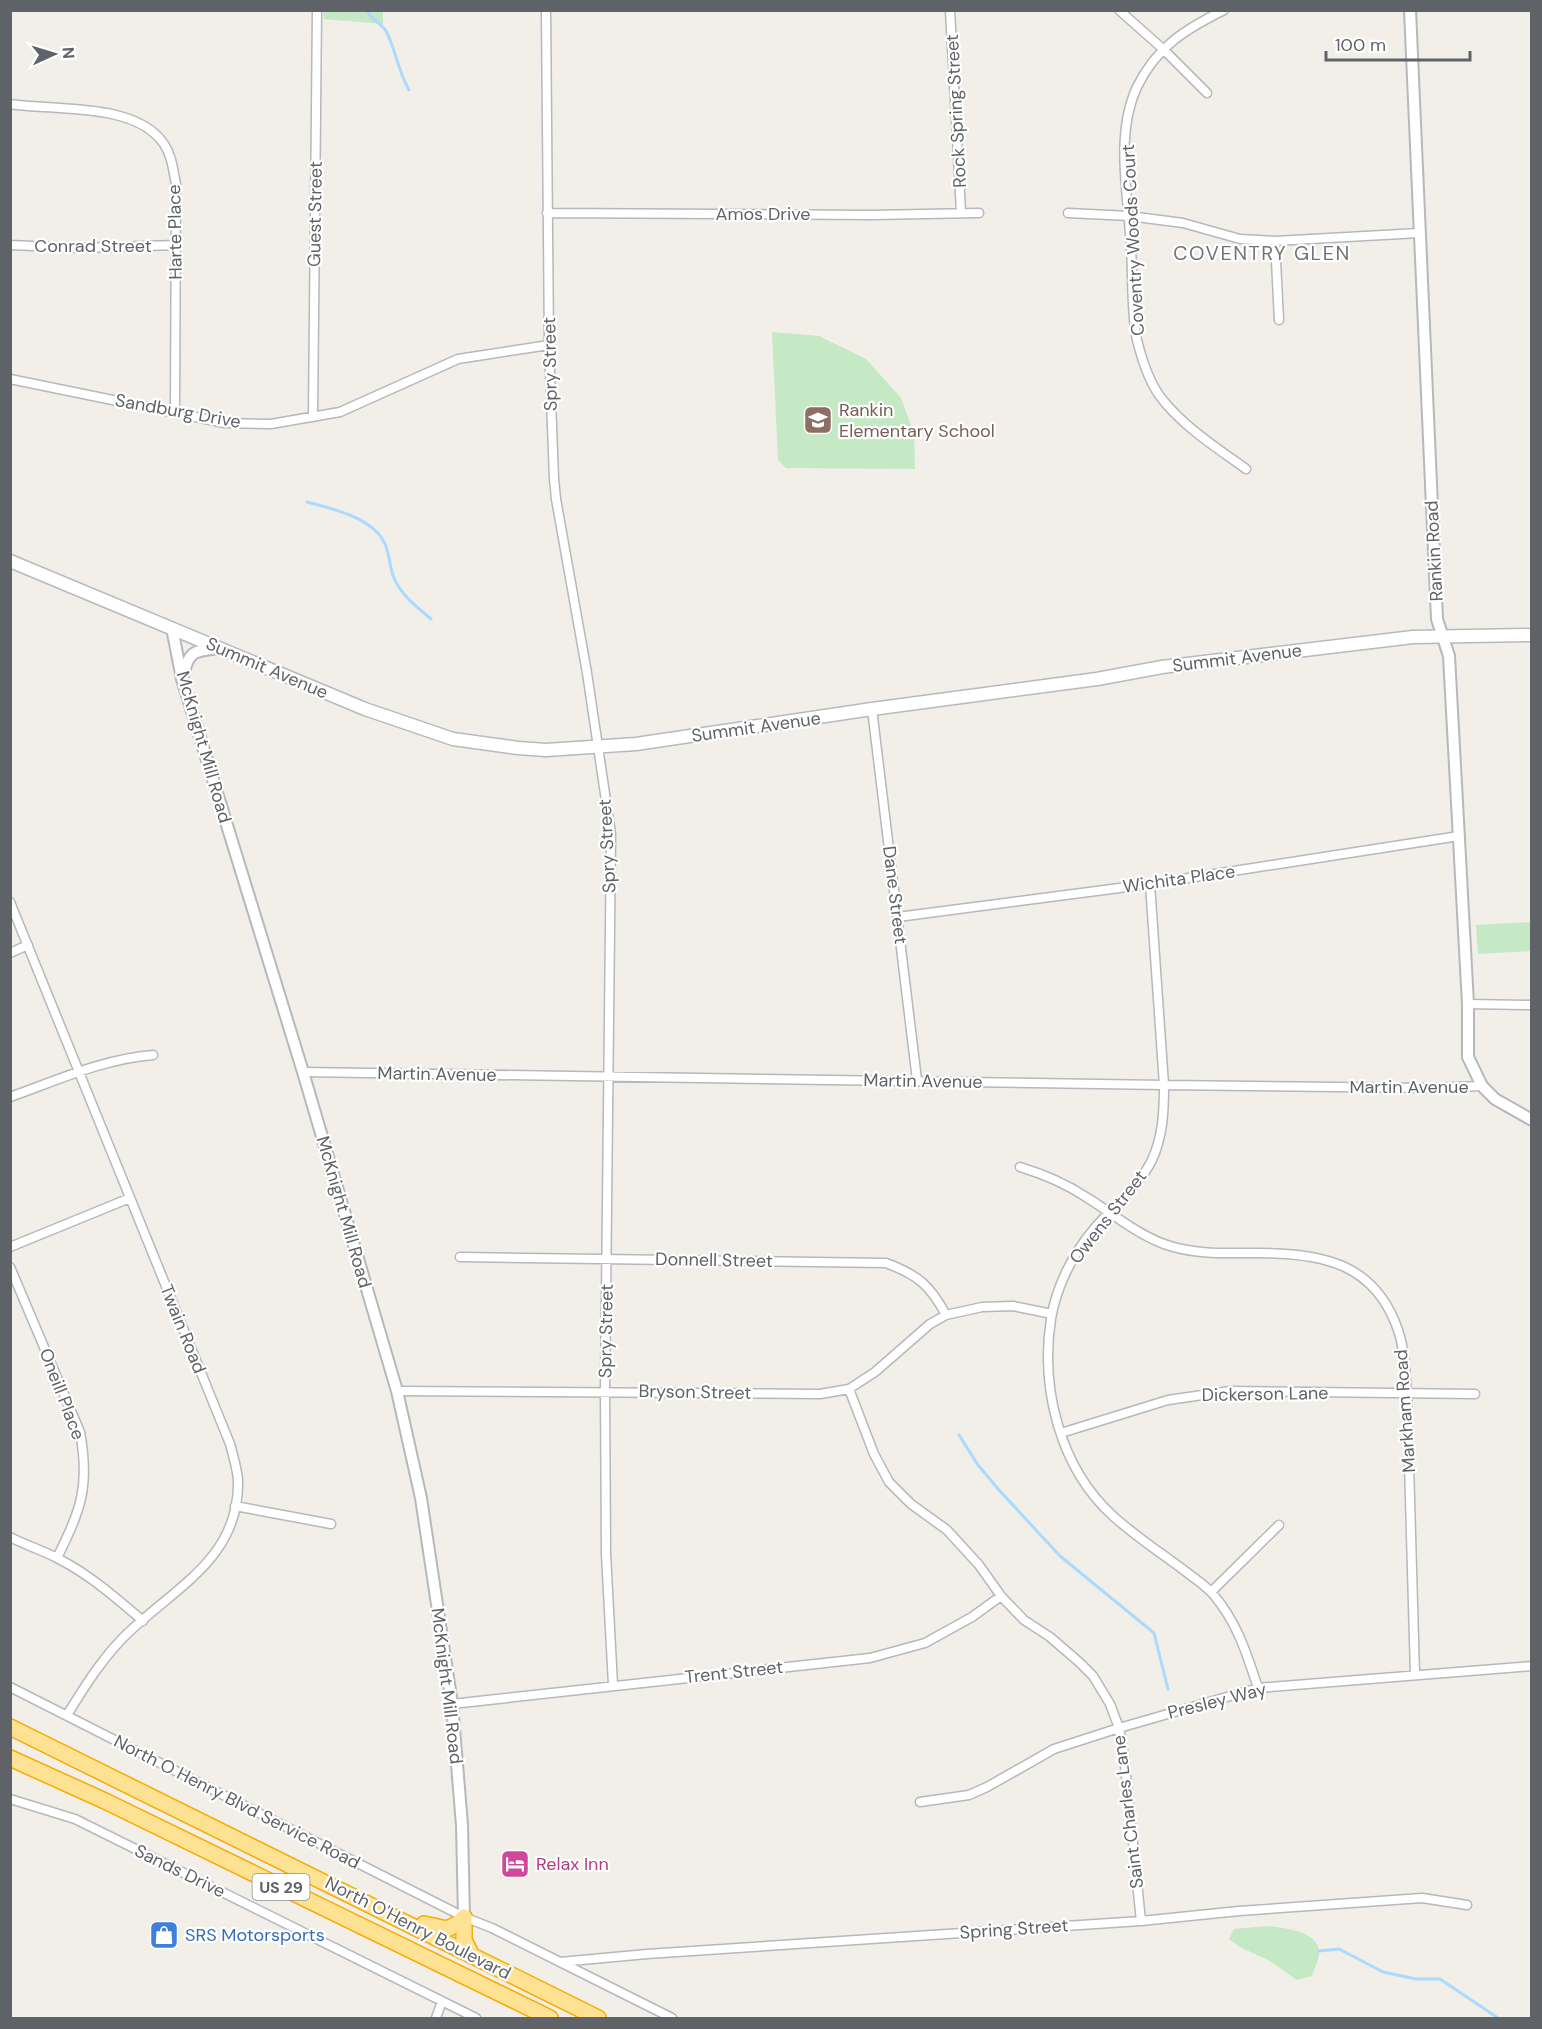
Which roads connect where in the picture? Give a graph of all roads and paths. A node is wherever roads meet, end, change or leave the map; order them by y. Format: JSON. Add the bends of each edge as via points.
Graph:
{"nodes":[{"id":1,"x":317,"y":10,"type":"edge"},
{"id":2,"x":546,"y":10,"type":"edge"},
{"id":3,"x":950,"y":10,"type":"edge"},
{"id":4,"x":1119,"y":10,"type":"edge"},
{"id":5,"x":1224,"y":10,"type":"edge"},
{"id":6,"x":1410,"y":10,"type":"edge"},
{"id":7,"x":1162,"y":49,"type":"junction"},
{"id":8,"x":1207,"y":93,"type":"dead end"},
{"id":9,"x":10,"y":104,"type":"edge"},
{"id":10,"x":961,"y":212,"type":"junction"},
{"id":11,"x":547,"y":213,"type":"junction"},
{"id":12,"x":980,"y":213,"type":"dead end"},
{"id":13,"x":1068,"y":213,"type":"dead end"},
{"id":14,"x":1129,"y":216,"type":"junction"},
{"id":15,"x":1419,"y":233,"type":"junction"},
{"id":16,"x":1275,"y":241,"type":"junction"},
{"id":17,"x":10,"y":245,"type":"edge"},
{"id":18,"x":177,"y":245,"type":"junction"},
{"id":19,"x":1279,"y":320,"type":"dead end"},
{"id":20,"x":549,"y":345,"type":"junction"},
{"id":21,"x":10,"y":379,"type":"edge"},
{"id":22,"x":175,"y":413,"type":"junction"},
{"id":23,"x":314,"y":417,"type":"junction"},
{"id":24,"x":1246,"y":469,"type":"dead end"},
{"id":25,"x":10,"y":561,"type":"edge"},
{"id":26,"x":172,"y":628,"type":"junction"},
{"id":27,"x":1442,"y":635,"type":"junction"},
{"id":28,"x":1532,"y":635,"type":"edge"},
{"id":29,"x":219,"y":648,"type":"junction"},
{"id":30,"x":182,"y":679,"type":"junction"},
{"id":31,"x":872,"y":709,"type":"junction"},
{"id":32,"x":599,"y":748,"type":"junction"},
{"id":33,"x":1460,"y":836,"type":"junction"},
{"id":34,"x":1150,"y":884,"type":"junction"},
{"id":35,"x":10,"y":902,"type":"edge"},
{"id":36,"x":897,"y":917,"type":"junction"},
{"id":37,"x":28,"y":945,"type":"junction"},
{"id":38,"x":10,"y":953,"type":"edge"},
{"id":39,"x":1468,"y":1004,"type":"junction"},
{"id":40,"x":1532,"y":1005,"type":"edge"},
{"id":41,"x":153,"y":1055,"type":"dead end"},
{"id":42,"x":80,"y":1071,"type":"junction"},
{"id":43,"x":303,"y":1072,"type":"junction"},
{"id":44,"x":608,"y":1076,"type":"junction"},
{"id":45,"x":917,"y":1080,"type":"junction"},
{"id":46,"x":1164,"y":1085,"type":"junction"},
{"id":47,"x":1482,"y":1086,"type":"junction"},
{"id":48,"x":10,"y":1097,"type":"edge"},
{"id":49,"x":1532,"y":1120,"type":"edge"},
{"id":50,"x":1020,"y":1167,"type":"dead end"},
{"id":51,"x":130,"y":1198,"type":"junction"},
{"id":52,"x":1110,"y":1213,"type":"junction"},
{"id":53,"x":10,"y":1247,"type":"edge"},
{"id":54,"x":460,"y":1257,"type":"dead end"},
{"id":55,"x":606,"y":1258,"type":"junction"},
{"id":56,"x":10,"y":1267,"type":"edge"},
{"id":57,"x":1052,"y":1314,"type":"junction"},
{"id":58,"x":946,"y":1315,"type":"junction"},
{"id":59,"x":849,"y":1389,"type":"junction"},
{"id":60,"x":397,"y":1391,"type":"junction"},
{"id":61,"x":605,"y":1391,"type":"junction"},
{"id":62,"x":1407,"y":1393,"type":"junction"},
{"id":63,"x":1475,"y":1394,"type":"dead end"},
{"id":64,"x":1061,"y":1433,"type":"junction"},
{"id":65,"x":235,"y":1506,"type":"junction"},
{"id":66,"x":331,"y":1524,"type":"dead end"},
{"id":67,"x":1279,"y":1525,"type":"dead end"},
{"id":68,"x":10,"y":1537,"type":"edge"},
{"id":69,"x":57,"y":1558,"type":"junction"},
{"id":70,"x":1211,"y":1592,"type":"junction"},
{"id":71,"x":1001,"y":1596,"type":"junction"},
{"id":72,"x":143,"y":1621,"type":"junction"},
{"id":73,"x":1532,"y":1666,"type":"edge"},
{"id":74,"x":1415,"y":1675,"type":"junction"},
{"id":75,"x":613,"y":1685,"type":"junction"},
{"id":76,"x":10,"y":1687,"type":"edge"},
{"id":77,"x":1258,"y":1688,"type":"junction"},
{"id":78,"x":452,"y":1704,"type":"junction"},
{"id":79,"x":67,"y":1715,"type":"junction"},
{"id":80,"x":10,"y":1727,"type":"edge"},
{"id":81,"x":1119,"y":1728,"type":"junction"},
{"id":82,"x":10,"y":1758,"type":"edge"},
{"id":83,"x":10,"y":1798,"type":"edge"},
{"id":84,"x":920,"y":1802,"type":"dead end"},
{"id":85,"x":1467,"y":1905,"type":"dead end"},
{"id":86,"x":464,"y":1917,"type":"junction"},
{"id":87,"x":1141,"y":1921,"type":"junction"},
{"id":88,"x":409,"y":1923,"type":"junction"},
{"id":89,"x":472,"y":1956,"type":"junction"},
{"id":90,"x":560,"y":1962,"type":"junction"},
{"id":91,"x":441,"y":2001,"type":"junction"},
{"id":92,"x":436,"y":2019,"type":"edge"},
{"id":93,"x":476,"y":2019,"type":"edge"},
{"id":94,"x":550,"y":2019,"type":"edge"},
{"id":95,"x":598,"y":2019,"type":"edge"},
{"id":96,"x":672,"y":2019,"type":"edge"}],
"edges":[{"from":1,"to":23,"type":"street","name":"Guest Street"},
{"from":2,"to":11,"type":"street","name":"Spry Street"},
{"from":3,"to":10,"type":"street","name":"Rock Spring Street"},
{"from":4,"to":7,"type":"street"},
{"from":5,"to":7,"type":"street","name":"Coventry Woods Court"},
{"from":6,"to":15,"type":"street","name":"Rankin Road"},
{"from":7,"to":8,"type":"street"},
{"from":7,"to":14,"type":"street","name":"Coventry Woods Court","via":[[1137,87],[1128,119],[1125,152]]},
{"from":9,"to":18,"type":"street","name":"Harte Place","via":[[112,114],[142,124],[154,134],[172,161]]},
{"from":10,"to":11,"type":"street","name":"Amos Drive"},
{"from":10,"to":12,"type":"street","name":"Amos Drive"},
{"from":11,"to":20,"type":"street","name":"Spry Street"},
{"from":13,"to":14,"type":"street"},
{"from":14,"to":16,"type":"street","via":[[1183,223],[1240,239]]},
{"from":14,"to":24,"type":"street","name":"Coventry Woods Court","via":[[1137,338],[1147,373],[1161,399],[1194,431]]},
{"from":15,"to":16,"type":"street"},
{"from":15,"to":27,"type":"street","name":"Rankin Road","via":[[1437,619]]},
{"from":16,"to":19,"type":"street"},
{"from":17,"to":18,"type":"street","name":"Conrad Street"},
{"from":18,"to":22,"type":"street","name":"Harte Place"},
{"from":20,"to":23,"type":"street","name":"Sandburg Drive","via":[[458,359],[340,412]]},
{"from":20,"to":32,"type":"street","name":"Spry Street","via":[[556,499]]},
{"from":21,"to":22,"type":"street","name":"Sandburg Drive"},
{"from":22,"to":23,"type":"street","name":"Sandburg Drive","via":[[225,423],[271,423]]},
{"from":25,"to":26,"type":"main road","name":"Summit Avenue"},
{"from":26,"to":29,"type":"main road","name":"Summit Avenue"},
{"from":26,"to":30,"type":"street","name":"McKnight Mill Road"},
{"from":27,"to":28,"type":"main road","name":"Summit Avenue"},
{"from":27,"to":31,"type":"main road","name":"Summit Avenue","via":[[1162,667]]},
{"from":27,"to":33,"type":"street","name":"Rankin Road","via":[[1449,656]]},
{"from":29,"to":30,"type":"street","via":[[191,654]]},
{"from":29,"to":32,"type":"main road","name":"Summit Avenue","via":[[362,707],[453,739],[546,750]]},
{"from":30,"to":43,"type":"street","name":"McKnight Mill Road"},
{"from":31,"to":32,"type":"main road","name":"Summit Avenue"},
{"from":31,"to":36,"type":"street","name":"Dane Street"},
{"from":32,"to":44,"type":"street","name":"Spry Street","via":[[611,834]]},
{"from":33,"to":34,"type":"street","name":"Wichita Place"},
{"from":33,"to":39,"type":"street","name":"Rankin Road"},
{"from":34,"to":36,"type":"street","name":"Wichita Place"},
{"from":34,"to":46,"type":"street","name":"Owens Street"},
{"from":35,"to":37,"type":"street","name":"Twain Road"},
{"from":36,"to":45,"type":"street","name":"Dane Street"},
{"from":37,"to":38,"type":"street"},
{"from":37,"to":42,"type":"street","name":"Twain Road"},
{"from":39,"to":40,"type":"street"},
{"from":39,"to":47,"type":"street","name":"Rankin Road","via":[[1468,1058]]},
{"from":41,"to":42,"type":"street","via":[[128,1057]]},
{"from":42,"to":48,"type":"street"},
{"from":42,"to":51,"type":"street","name":"Twain Road"},
{"from":43,"to":44,"type":"street","name":"Martin Avenue"},
{"from":43,"to":60,"type":"street","name":"McKnight Mill Road"},
{"from":44,"to":45,"type":"street","name":"Martin Avenue"},
{"from":44,"to":55,"type":"street","name":"Spry Street"},
{"from":45,"to":46,"type":"street","name":"Martin Avenue"},
{"from":46,"to":47,"type":"street","name":"Martin Avenue"},
{"from":46,"to":52,"type":"street","name":"Owens Street","via":[[1165,1115],[1152,1160]]},
{"from":47,"to":49,"type":"street","name":"Martin Avenue","via":[[1495,1099]]},
{"from":50,"to":52,"type":"street","name":"Markham Road","via":[[1065,1184]]},
{"from":51,"to":53,"type":"street"},
{"from":51,"to":65,"type":"street","name":"Twain Road","via":[[230,1444],[238,1480]]},
{"from":52,"to":57,"type":"street","name":"Owens Street","via":[[1069,1266]]},
{"from":52,"to":62,"type":"street","name":"Markham Road","via":[[1140,1234],[1166,1245],[1198,1252],[1304,1255],[1355,1271],[1388,1306],[1399,1331]]},
{"from":54,"to":55,"type":"street","name":"Donnell Street"},
{"from":55,"to":58,"type":"street","name":"Donnell Street","via":[[886,1263],[911,1272],[934,1294]]},
{"from":55,"to":61,"type":"street","name":"Spry Street"},
{"from":56,"to":69,"type":"street","name":"Oneill Place","via":[[80,1432],[84,1456],[85,1483],[79,1511]]},
{"from":57,"to":58,"type":"street","via":[[1013,1306],[982,1307]]},
{"from":57,"to":64,"type":"street","name":"Owens Street","via":[[1048,1338],[1050,1388]]},
{"from":58,"to":59,"type":"street"},
{"from":59,"to":61,"type":"street","name":"Bryson Street","via":[[820,1394]]},
{"from":59,"to":71,"type":"street","name":"Saint Charles Lane","via":[[889,1482],[947,1530],[979,1564]]},
{"from":60,"to":61,"type":"street","name":"Bryson Street"},
{"from":60,"to":78,"type":"street","name":"McKnight Mill Road","via":[[421,1498]]},
{"from":61,"to":75,"type":"street","name":"Spry Street","via":[[606,1554]]},
{"from":62,"to":63,"type":"street","name":"Dickerson Lane"},
{"from":62,"to":64,"type":"street","name":"Dickerson Lane","via":[[1198,1394]]},
{"from":62,"to":74,"type":"street","name":"Markham Road"},
{"from":64,"to":70,"type":"street","name":"Owens Street","via":[[1072,1463],[1112,1515]]},
{"from":65,"to":66,"type":"street"},
{"from":65,"to":72,"type":"street","name":"Twain Road","via":[[219,1549],[200,1572]]},
{"from":67,"to":70,"type":"street"},
{"from":68,"to":69,"type":"street"},
{"from":69,"to":72,"type":"street","via":[[105,1588]]},
{"from":70,"to":77,"type":"street","name":"Owens Street","via":[[1235,1624]]},
{"from":71,"to":75,"type":"street","name":"Trent Street","via":[[947,1632],[898,1652]]},
{"from":71,"to":81,"type":"street","name":"Saint Charles Lane","via":[[1024,1620],[1093,1676]]},
{"from":72,"to":79,"type":"street","name":"Twain Road","via":[[92,1675]]},
{"from":73,"to":74,"type":"street","name":"Presley Way"},
{"from":74,"to":77,"type":"street","name":"Presley Way"},
{"from":75,"to":78,"type":"street","name":"Trent Street"},
{"from":76,"to":79,"type":"street","name":"North O Henry Blvd Service Road"},
{"from":77,"to":81,"type":"street","name":"Presley Way"},
{"from":78,"to":86,"type":"street","name":"McKnight Mill Road","via":[[461,1808]]},
{"from":79,"to":86,"type":"street","name":"North O Henry Blvd Service Road"},
{"from":80,"to":88,"type":"highway","name":"North O'Henry Boulevard","number":"US 29"},
{"from":81,"to":84,"type":"street","name":"Presley Way","via":[[1054,1749],[969,1795]]},
{"from":81,"to":87,"type":"street","name":"Saint Charles Lane"},
{"from":82,"to":94,"type":"highway","name":"North O'Henry Boulevard","number":"US 29"},
{"from":83,"to":91,"type":"street","name":"Sands Drive","via":[[75,1819]]},
{"from":85,"to":87,"type":"street","name":"Spring Street","via":[[1422,1898]]},
{"from":86,"to":88,"type":"highway","via":[[447,1929]]},
{"from":86,"to":89,"type":"highway","via":[[464,1940]]},
{"from":86,"to":90,"type":"street","name":"North O'Henry Boulevard"},
{"from":87,"to":90,"type":"street","name":"Spring Street"},
{"from":88,"to":89,"type":"highway","name":"North O'Henry Boulevard","number":"US 29"},
{"from":89,"to":95,"type":"highway","name":"North O'Henry Boulevard","number":"US 29"},
{"from":90,"to":96,"type":"street","name":"North O'Henry Boulevard"},
{"from":91,"to":92,"type":"street"},
{"from":91,"to":93,"type":"street","name":"Sands Drive"}]}
